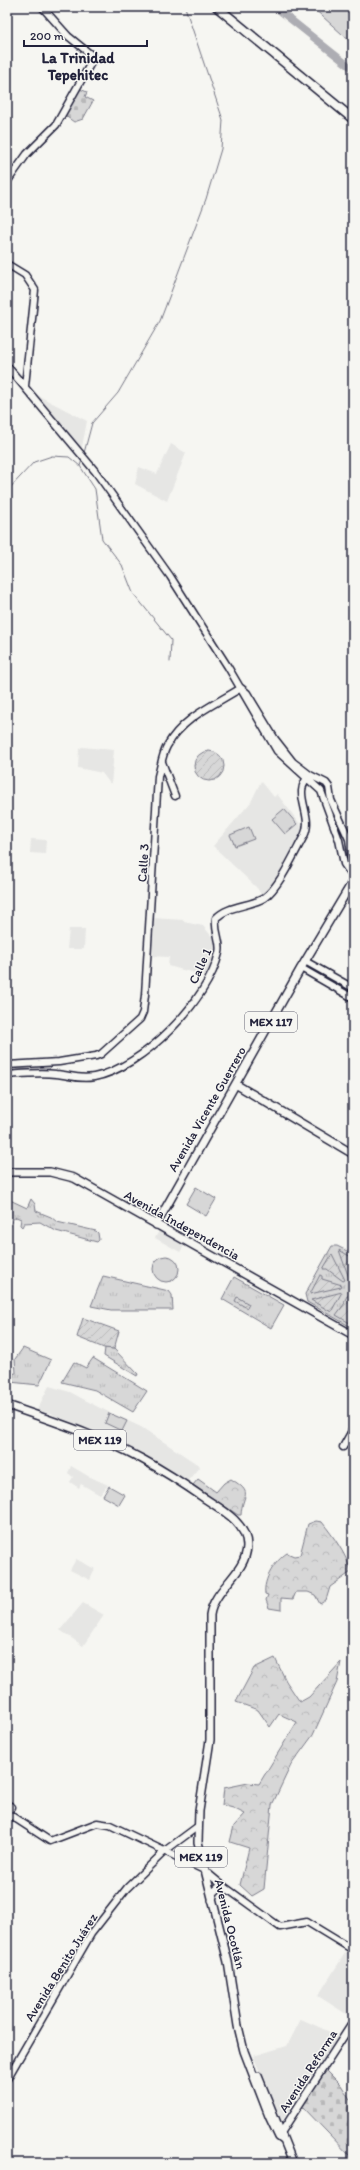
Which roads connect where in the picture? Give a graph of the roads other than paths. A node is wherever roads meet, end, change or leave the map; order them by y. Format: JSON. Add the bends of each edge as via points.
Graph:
{"nodes":[{"id":1,"x":42,"y":7,"type":"edge"},
{"id":2,"x":217,"y":7,"type":"edge"},
{"id":3,"x":225,"y":7,"type":"edge"},
{"id":4,"x":353,"y":112,"type":"edge"},
{"id":5,"x":353,"y":119,"type":"edge"},
{"id":6,"x":7,"y":182,"type":"edge"},
{"id":7,"x":7,"y":264,"type":"edge"},
{"id":8,"x":7,"y":366,"type":"edge"},
{"id":9,"x":25,"y":386,"type":"junction"},
{"id":10,"x":241,"y":688,"type":"junction"},
{"id":11,"x":162,"y":762,"type":"junction"},
{"id":12,"x":308,"y":777,"type":"junction"},
{"id":13,"x":330,"y":792,"type":"junction"},
{"id":14,"x":323,"y":795,"type":"junction"},
{"id":15,"x":175,"y":796,"type":"dead end"},
{"id":16,"x":339,"y":840,"type":"junction"},
{"id":17,"x":351,"y":841,"type":"edge"},
{"id":18,"x":352,"y":855,"type":"edge"},
{"id":19,"x":353,"y":866,"type":"edge"},
{"id":20,"x":353,"y":877,"type":"edge"},
{"id":21,"x":353,"y":881,"type":"edge"},
{"id":22,"x":305,"y":961,"type":"junction"},
{"id":23,"x":301,"y":968,"type":"junction"},
{"id":24,"x":341,"y":981,"type":"junction"},
{"id":25,"x":336,"y":988,"type":"junction"},
{"id":26,"x":353,"y":988,"type":"edge"},
{"id":27,"x":353,"y":998,"type":"edge"},
{"id":28,"x":7,"y":1065,"type":"edge"},
{"id":29,"x":7,"y":1075,"type":"edge"},
{"id":30,"x":237,"y":1084,"type":"junction"},
{"id":31,"x":353,"y":1154,"type":"edge"},
{"id":32,"x":7,"y":1172,"type":"edge"},
{"id":33,"x":7,"y":1175,"type":"edge"},
{"id":34,"x":60,"y":1175,"type":"junction"},
{"id":35,"x":156,"y":1225,"type":"junction"},
{"id":36,"x":353,"y":1336,"type":"edge"},
{"id":37,"x":7,"y":1405,"type":"edge"},
{"id":38,"x":353,"y":1429,"type":"edge"},
{"id":39,"x":343,"y":1446,"type":"dead end"},
{"id":40,"x":10,"y":1805,"type":"edge"},
{"id":41,"x":7,"y":1812,"type":"edge"},
{"id":42,"x":197,"y":1828,"type":"junction"},
{"id":43,"x":166,"y":1850,"type":"junction"},
{"id":44,"x":204,"y":1870,"type":"junction"},
{"id":45,"x":222,"y":1886,"type":"junction"},
{"id":46,"x":212,"y":1901,"type":"junction"},
{"id":47,"x":353,"y":1950,"type":"edge"},
{"id":48,"x":353,"y":2022,"type":"edge"},
{"id":49,"x":7,"y":2079,"type":"edge"},
{"id":50,"x":281,"y":2136,"type":"junction"},
{"id":51,"x":293,"y":2163,"type":"edge"}],
"edges":[{"from":1,"to":6,"type":"main road","via":[[59,27],[92,56],[92,61],[56,125],[27,154]]},
{"from":2,"to":5,"type":"highway"},
{"from":3,"to":4,"type":"highway"},
{"from":7,"to":9,"type":"main road","via":[[25,275],[35,290]]},
{"from":8,"to":9,"type":"main road"},
{"from":9,"to":10,"type":"main road","via":[[95,471],[130,519],[183,596]]},
{"from":10,"to":11,"type":"main road","name":"Calle 3","via":[[212,704],[173,736]]},
{"from":10,"to":12,"type":"main road","via":[[277,751]]},
{"from":11,"to":15,"type":"main road"},
{"from":11,"to":28,"type":"main road","name":"Calle 3","via":[[157,795],[144,1012],[124,1034],[96,1056],[59,1062]]},
{"from":12,"to":13,"type":"main road","via":[[326,783]]},
{"from":12,"to":14,"type":"main road"},
{"from":12,"to":29,"type":"main road","name":"Calle 1","via":[[302,789],[307,822],[304,835],[267,896],[251,904],[225,911],[216,918],[215,931],[220,947],[208,981],[190,1006],[160,1039],[116,1071],[93,1078],[72,1078],[58,1074]]},
{"from":13,"to":14,"type":"main road"},
{"from":13,"to":17,"type":"main road","via":[[331,800]]},
{"from":14,"to":16,"type":"main road"},
{"from":16,"to":18,"type":"main road"},
{"from":16,"to":20,"type":"main road","via":[[344,864]]},
{"from":17,"to":18,"type":"main road"},
{"from":18,"to":19,"type":"main road"},
{"from":21,"to":22,"type":"main road","name":"Avenida Vicente Guerrero","number":"MEX 117"},
{"from":22,"to":23,"type":"main road","name":"Avenida Vicente Guerrero","number":"MEX 117"},
{"from":22,"to":24,"type":"main road"},
{"from":23,"to":25,"type":"main road"},
{"from":23,"to":30,"type":"main road","name":"Avenida Vicente Guerrero","number":"MEX 117"},
{"from":24,"to":25,"type":"main road"},
{"from":24,"to":26,"type":"main road"},
{"from":25,"to":27,"type":"main road"},
{"from":30,"to":31,"type":"main road"},
{"from":30,"to":35,"type":"main road","name":"Avenida Vicente Guerrero"},
{"from":32,"to":34,"type":"main road","name":"Avenida Independencia","via":[[50,1172]]},
{"from":33,"to":34,"type":"main road","name":"Avenida Independencia"},
{"from":34,"to":35,"type":"main road","name":"Avenida Independencia","via":[[74,1178]]},
{"from":35,"to":36,"type":"main road","name":"Avenida Independencia"},
{"from":37,"to":42,"type":"main road","name":"Avenida Ocotlán","number":"MEX 119","via":[[84,1433],[142,1458],[237,1522],[244,1533],[247,1548],[241,1566],[211,1608],[210,1740]]},
{"from":38,"to":39,"type":"main road"},
{"from":40,"to":41,"type":"main road"},
{"from":41,"to":43,"type":"main road","via":[[50,1841],[103,1823]]},
{"from":42,"to":43,"type":"main road","name":"Avenida Benito Juárez"},
{"from":42,"to":44,"type":"main road","name":"Avenida Ocotlán","number":"MEX 119"},
{"from":43,"to":44,"type":"main road"},
{"from":43,"to":49,"type":"main road","name":"Avenida Benito Juárez","via":[[127,1888],[91,1934]]},
{"from":44,"to":45,"type":"main road"},
{"from":44,"to":46,"type":"main road","name":"Avenida Ocotlán","number":"MEX 119"},
{"from":45,"to":46,"type":"main road","via":[[214,1892]]},
{"from":45,"to":47,"type":"main road","via":[[280,1927],[307,1922]]},
{"from":46,"to":50,"type":"main road","name":"Avenida Ocotlán","number":"MEX 119","via":[[228,1962],[247,2062]]},
{"from":48,"to":50,"type":"main road","name":"Avenida Reforma"},
{"from":50,"to":51,"type":"main road","name":"Avenida Ocotlán","number":"MEX 119"}]}
